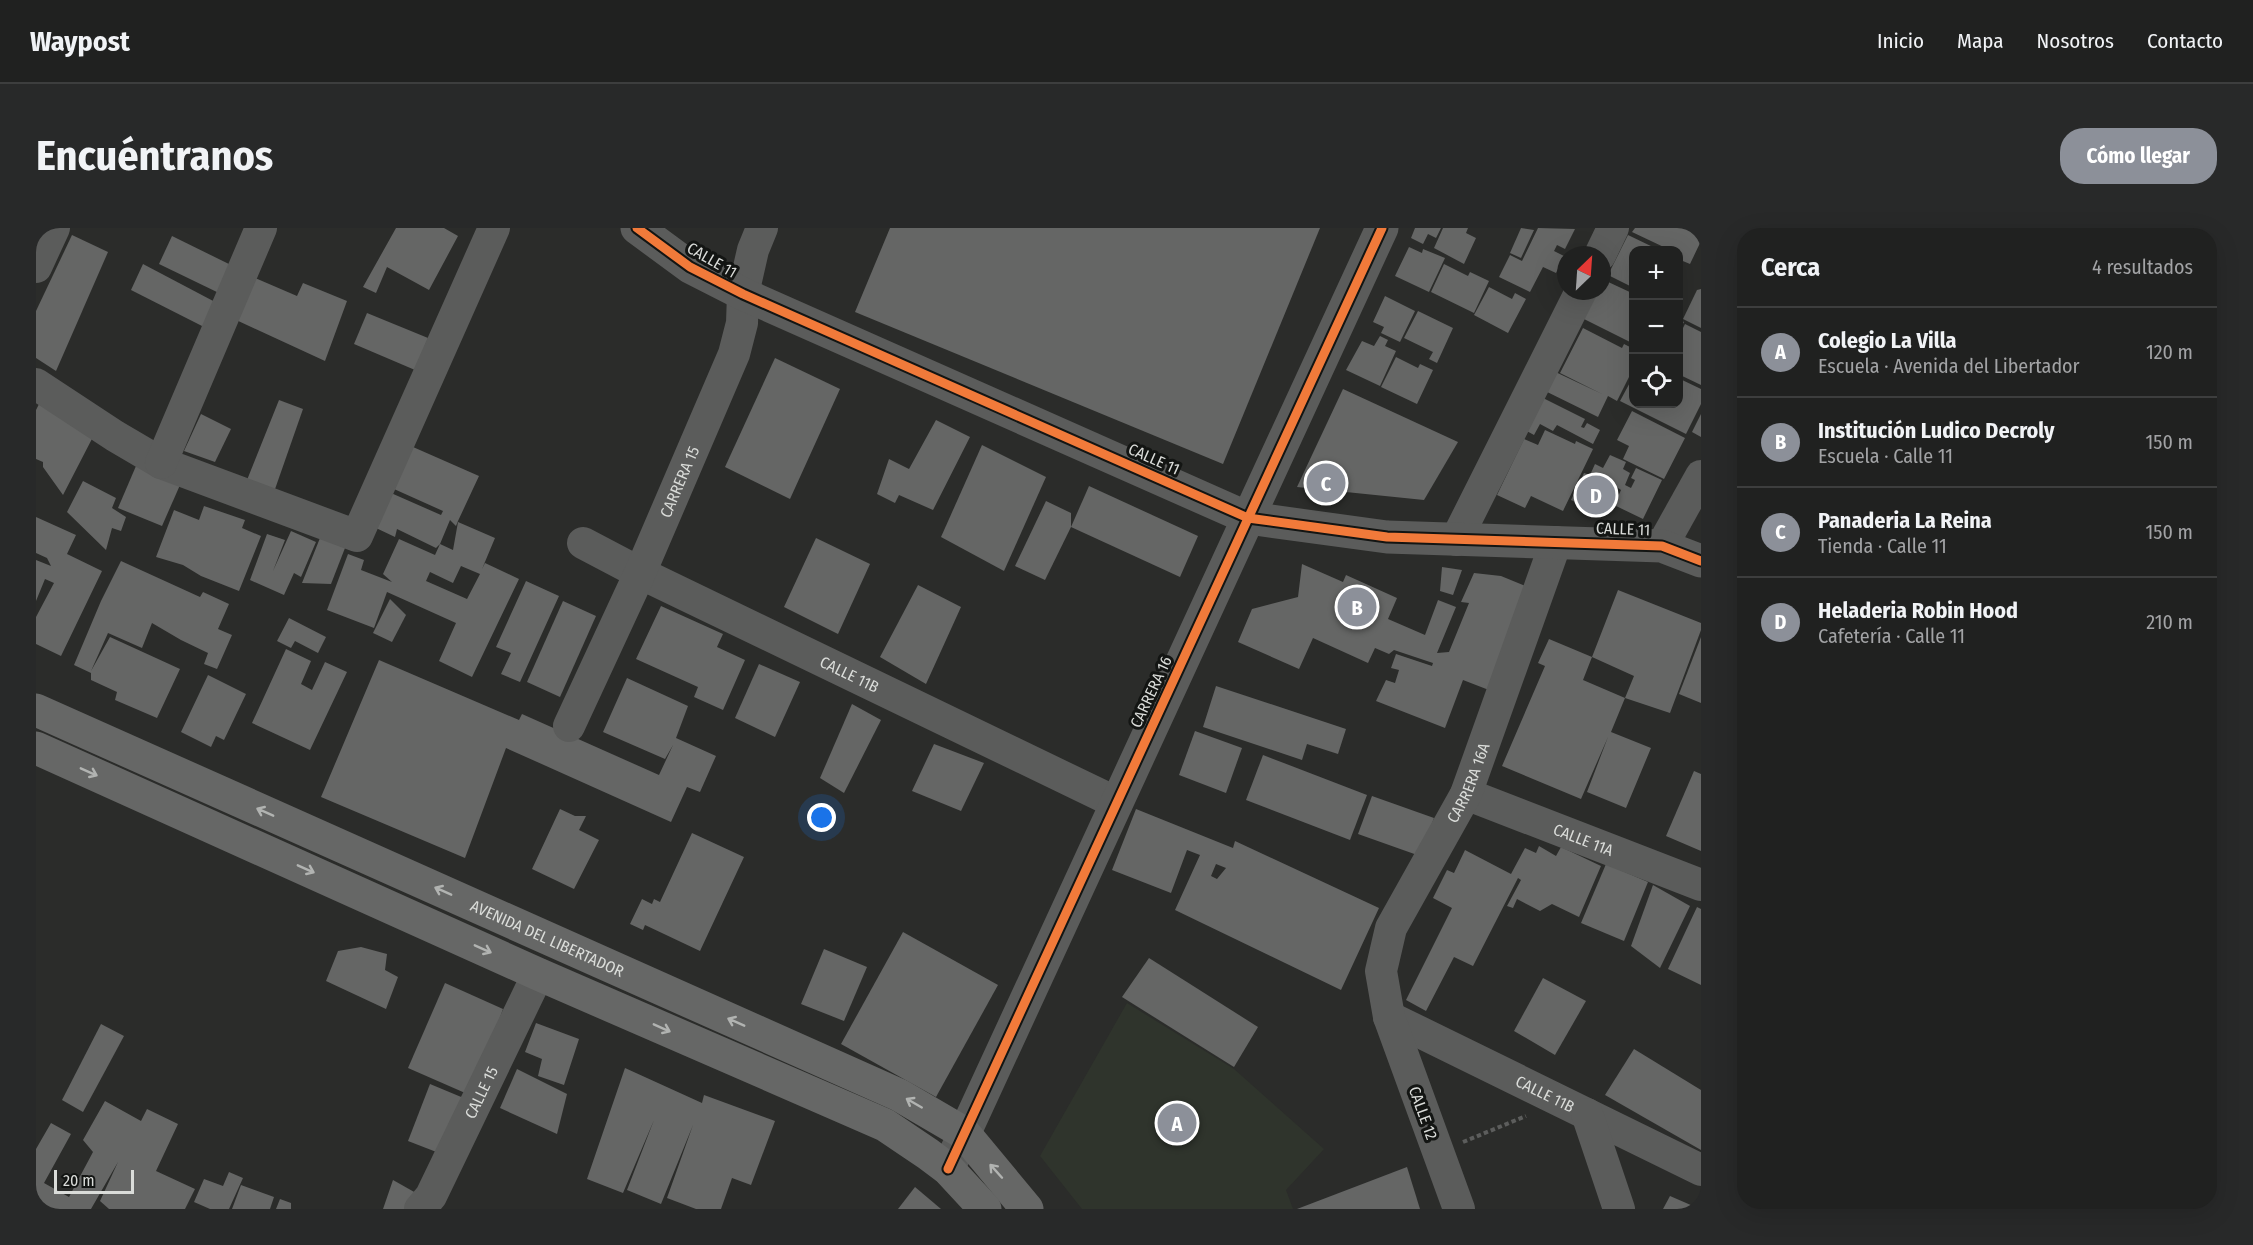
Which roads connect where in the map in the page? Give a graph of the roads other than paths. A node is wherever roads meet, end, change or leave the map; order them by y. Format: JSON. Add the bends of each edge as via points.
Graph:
{"nodes":[{"id":1,"x":54,"y":228,"type":"edge"},
{"id":2,"x":261,"y":228,"type":"edge"},
{"id":3,"x":494,"y":228,"type":"edge"},
{"id":4,"x":637,"y":228,"type":"edge"},
{"id":5,"x":762,"y":228,"type":"edge"},
{"id":6,"x":1382,"y":228,"type":"edge"},
{"id":7,"x":1613,"y":228,"type":"edge"},
{"id":8,"x":1604,"y":246,"type":"edge"},
{"id":9,"x":36,"y":267,"type":"edge"},
{"id":10,"x":743,"y":294,"type":"junction"},
{"id":11,"x":1576,"y":300,"type":"edge"},
{"id":12,"x":36,"y":384,"type":"edge"},
{"id":13,"x":161,"y":463,"type":"junction"},
{"id":14,"x":1701,"y":476,"type":"edge"},
{"id":15,"x":1248,"y":518,"type":"junction"},
{"id":16,"x":1456,"y":540,"type":"junction"},
{"id":17,"x":1556,"y":542,"type":"junction"},
{"id":18,"x":583,"y":543,"type":"dead end"},
{"id":19,"x":1662,"y":546,"type":"junction"},
{"id":20,"x":1701,"y":561,"type":"edge"},
{"id":21,"x":640,"y":573,"type":"junction"},
{"id":22,"x":36,"y":710,"type":"edge"},
{"id":23,"x":569,"y":726,"type":"dead end"},
{"id":24,"x":36,"y":748,"type":"edge"},
{"id":25,"x":1466,"y":794,"type":"junction"},
{"id":26,"x":1117,"y":802,"type":"junction"},
{"id":27,"x":1701,"y":885,"type":"edge"},
{"id":28,"x":538,"y":974,"type":"junction"},
{"id":29,"x":1389,"y":1017,"type":"junction"},
{"id":30,"x":1574,"y":1108,"type":"junction"},
{"id":31,"x":964,"y":1133,"type":"junction"},
{"id":32,"x":948,"y":1169,"type":"junction"},
{"id":33,"x":1701,"y":1170,"type":"edge"},
{"id":34,"x":420,"y":1209,"type":"edge"},
{"id":35,"x":985,"y":1209,"type":"edge"},
{"id":36,"x":1027,"y":1209,"type":"edge"},
{"id":37,"x":1459,"y":1209,"type":"edge"},
{"id":38,"x":1619,"y":1209,"type":"edge"}],
"edges":[{"from":1,"to":9,"type":"street"},
{"from":2,"to":13,"type":"street"},
{"from":3,"to":13,"type":"street","via":[[357,536]]},
{"from":4,"to":10,"type":"street","name":"CALLE 11","via":[[690,267]]},
{"from":5,"to":10,"type":"street","name":"CARRERA 15"},
{"from":6,"to":15,"type":"street","name":"CARRERA 16"},
{"from":7,"to":8,"type":"street"},
{"from":10,"to":15,"type":"street","name":"CALLE 11"},
{"from":10,"to":21,"type":"street","name":"CARRERA 15","via":[[742,323],[734,354]]},
{"from":11,"to":16,"type":"street"},
{"from":12,"to":13,"type":"street"},
{"from":14,"to":19,"type":"street"},
{"from":15,"to":16,"type":"street","name":"CALLE 11","via":[[1387,537]]},
{"from":15,"to":26,"type":"street","name":"CARRERA 16"},
{"from":16,"to":17,"type":"street","name":"CALLE 11"},
{"from":17,"to":19,"type":"street","name":"CALLE 11"},
{"from":17,"to":25,"type":"street","name":"CARRERA 16A"},
{"from":18,"to":21,"type":"street","name":"CALLE 11B"},
{"from":19,"to":20,"type":"street","name":"CALLE 11"},
{"from":21,"to":23,"type":"street","name":"CARRERA 15"},
{"from":21,"to":26,"type":"street","name":"CALLE 11B"},
{"from":31,"to":22,"type":"main road","name":"AVENIDA DEL LIBERTADOR","one_way":true,"via":[[899,1095]]},
{"from":24,"to":28,"type":"main road","one_way":true},
{"from":25,"to":27,"type":"street","name":"CALLE 11A"},
{"from":25,"to":29,"type":"street","name":"CARRERA 16A","via":[[1391,928],[1381,970]]},
{"from":26,"to":31,"type":"street","name":"CARRERA 16"},
{"from":28,"to":32,"type":"main road","one_way":true,"via":[[885,1125]]},
{"from":28,"to":34,"type":"street","name":"CALLE 15","via":[[431,1197]]},
{"from":29,"to":30,"type":"street","name":"CALLE 11B"},
{"from":29,"to":37,"type":"street","name":"CALLE 12"},
{"from":30,"to":33,"type":"street","name":"CALLE 11B"},
{"from":30,"to":38,"type":"street"},
{"from":31,"to":32,"type":"street","name":"CARRERA 16"},
{"from":36,"to":31,"type":"main road","name":"AVENIDA DEL LIBERTADOR","one_way":true},
{"from":32,"to":35,"type":"main road"}]}
